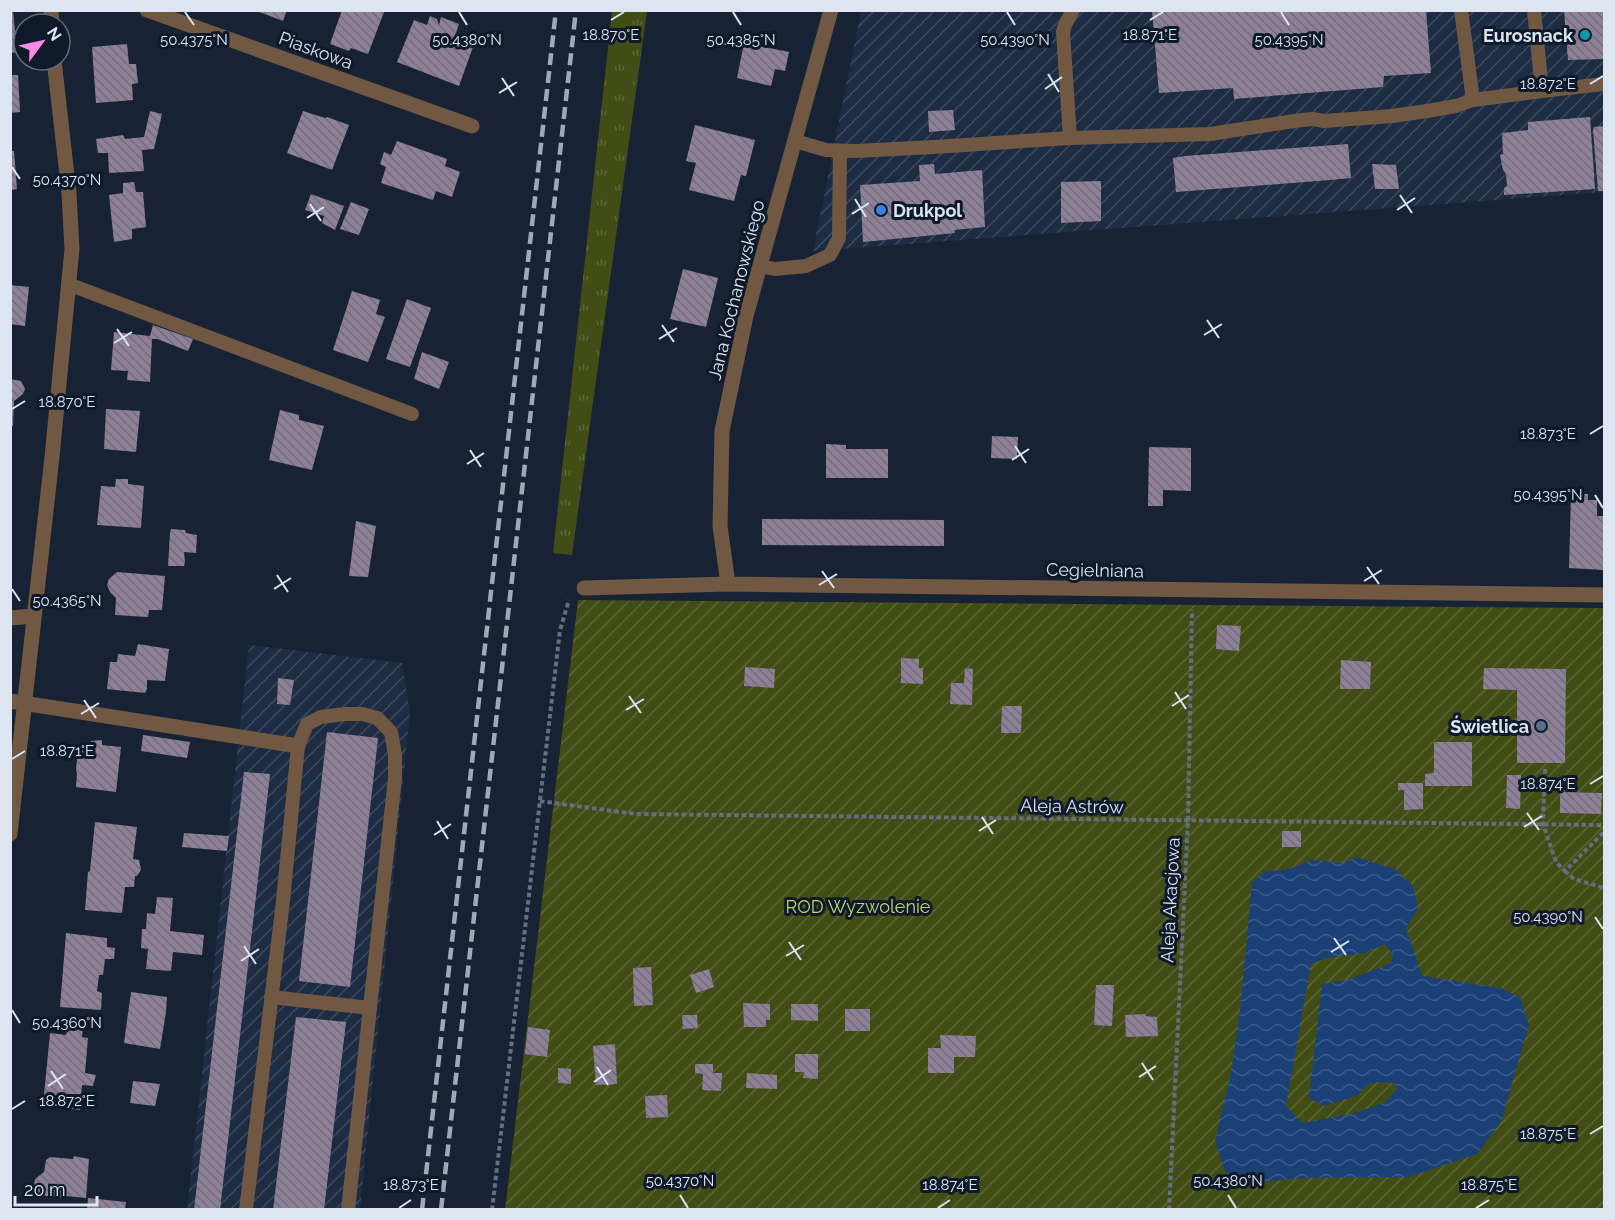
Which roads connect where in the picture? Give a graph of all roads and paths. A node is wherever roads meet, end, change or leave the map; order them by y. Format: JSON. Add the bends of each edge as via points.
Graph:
{"nodes":[{"id":1,"x":147,"y":10,"type":"edge"},
{"id":2,"x":831,"y":10,"type":"edge"},
{"id":3,"x":1073,"y":10,"type":"edge"},
{"id":4,"x":1461,"y":10,"type":"edge"},
{"id":5,"x":1534,"y":10,"type":"edge"},
{"id":6,"x":55,"y":72,"type":"edge"},
{"id":7,"x":1605,"y":84,"type":"edge"},
{"id":8,"x":1542,"y":91,"type":"junction"},
{"id":9,"x":1473,"y":100,"type":"junction"},
{"id":10,"x":472,"y":126,"type":"dead end"},
{"id":11,"x":1070,"y":138,"type":"junction"},
{"id":12,"x":795,"y":141,"type":"junction"},
{"id":13,"x":840,"y":150,"type":"junction"},
{"id":14,"x":760,"y":266,"type":"junction"},
{"id":15,"x":68,"y":284,"type":"junction"},
{"id":16,"x":412,"y":414,"type":"dead end"},
{"id":17,"x":728,"y":584,"type":"junction"},
{"id":18,"x":585,"y":588,"type":"joint"},
{"id":19,"x":1192,"y":591,"type":"junction"},
{"id":20,"x":1605,"y":595,"type":"edge"},
{"id":21,"x":34,"y":616,"type":"junction"},
{"id":22,"x":10,"y":618,"type":"edge"},
{"id":23,"x":18,"y":703,"type":"edge"},
{"id":24,"x":298,"y":746,"type":"junction"},
{"id":25,"x":1545,"y":769,"type":"dead end"},
{"id":26,"x":540,"y":801,"type":"junction"},
{"id":27,"x":1188,"y":820,"type":"junction"},
{"id":28,"x":1543,"y":824,"type":"junction"},
{"id":29,"x":1605,"y":825,"type":"edge"},
{"id":30,"x":1605,"y":832,"type":"edge"},
{"id":31,"x":10,"y":834,"type":"edge"},
{"id":32,"x":1565,"y":871,"type":"junction"},
{"id":33,"x":1605,"y":888,"type":"edge"},
{"id":34,"x":271,"y":997,"type":"junction"},
{"id":35,"x":370,"y":1008,"type":"junction"},
{"id":36,"x":246,"y":1209,"type":"edge"},
{"id":37,"x":348,"y":1209,"type":"edge"},
{"id":38,"x":492,"y":1209,"type":"edge"},
{"id":39,"x":1170,"y":1209,"type":"edge"}],
"edges":[{"from":1,"to":10,"type":"street","name":"Piaskowa"},
{"from":2,"to":12,"type":"street","name":"Jana Kochanowskiego"},
{"from":3,"to":11,"type":"lane","via":[[1063,32]]},
{"from":4,"to":9,"type":"lane"},
{"from":5,"to":8,"type":"lane"},
{"from":6,"to":15,"type":"street","via":[[72,238]]},
{"from":7,"to":8,"type":"lane"},
{"from":8,"to":9,"type":"lane"},
{"from":9,"to":11,"type":"lane","via":[[1404,114],[1301,120],[1210,134]]},
{"from":11,"to":13,"type":"lane"},
{"from":12,"to":13,"type":"lane"},
{"from":12,"to":14,"type":"street","name":"Jana Kochanowskiego"},
{"from":13,"to":14,"type":"lane","via":[[839,238],[830,255],[806,266]]},
{"from":14,"to":17,"type":"street","name":"Jana Kochanowskiego","via":[[722,431],[720,526]]},
{"from":15,"to":16,"type":"lane"},
{"from":15,"to":21,"type":"street"},
{"from":17,"to":18,"type":"street","name":"Cegielniana"},
{"from":17,"to":19,"type":"street","name":"Cegielniana"},
{"from":18,"to":26,"type":"path","via":[[569,600],[560,630]]},
{"from":19,"to":20,"type":"street","name":"Cegielniana"},
{"from":19,"to":27,"type":"path","name":"Aleja Akacjowa"},
{"from":21,"to":22,"type":"street"},
{"from":21,"to":23,"type":"street"},
{"from":23,"to":24,"type":"street"},
{"from":23,"to":31,"type":"street"},
{"from":24,"to":34,"type":"lane"},
{"from":24,"to":35,"type":"lane","via":[[307,724],[321,717],[362,714],[377,718],[391,732],[395,778]]},
{"from":25,"to":28,"type":"path"},
{"from":26,"to":27,"type":"path","name":"Aleja Astrów","via":[[635,814]]},
{"from":26,"to":38,"type":"path"},
{"from":27,"to":28,"type":"path","name":"Aleja Astrów"},
{"from":27,"to":39,"type":"path","name":"Aleja Akacjowa"},
{"from":28,"to":29,"type":"path","name":"Aleja Astrów"},
{"from":28,"to":32,"type":"path","via":[[1556,862]]},
{"from":30,"to":32,"type":"path"},
{"from":32,"to":33,"type":"path","via":[[1574,879]]},
{"from":34,"to":35,"type":"lane"},
{"from":34,"to":36,"type":"lane"},
{"from":35,"to":37,"type":"lane"}]}
